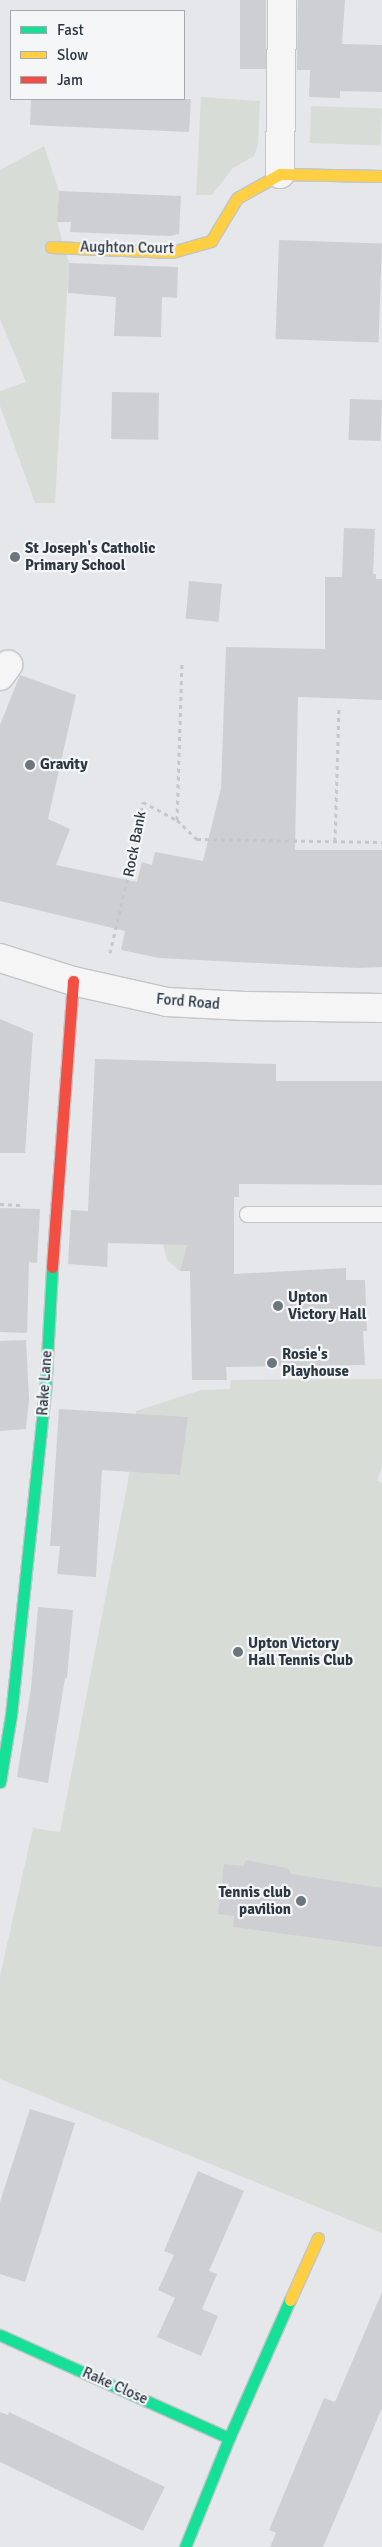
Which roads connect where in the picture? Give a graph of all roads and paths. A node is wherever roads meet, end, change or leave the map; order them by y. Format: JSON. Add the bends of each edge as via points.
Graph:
{"nodes":[{"id":1,"x":282,"y":0,"type":"edge"},
{"id":2,"x":280,"y":174,"type":"junction"},
{"id":3,"x":382,"y":176,"type":"edge"},
{"id":4,"x":51,"y":247,"type":"dead end"},
{"id":5,"x":182,"y":664,"type":"dead end"},
{"id":6,"x":339,"y":707,"type":"dead end"},
{"id":7,"x":177,"y":820,"type":"junction"},
{"id":8,"x":335,"y":841,"type":"junction"},
{"id":9,"x":382,"y":842,"type":"edge"},
{"id":10,"x":0,"y":958,"type":"edge"},
{"id":11,"x":73,"y":981,"type":"junction"},
{"id":12,"x":102,"y":988,"type":"junction"},
{"id":13,"x":382,"y":1008,"type":"edge"},
{"id":14,"x":247,"y":1214,"type":"dead end"},
{"id":15,"x":382,"y":1214,"type":"edge"},
{"id":16,"x":0,"y":1782,"type":"edge"},
{"id":17,"x":318,"y":2238,"type":"dead end"},
{"id":18,"x":0,"y":2335,"type":"edge"},
{"id":19,"x":229,"y":2438,"type":"junction"},
{"id":20,"x":185,"y":2547,"type":"edge"}],
"edges":[{"from":1,"to":2,"type":"street"},
{"from":2,"to":3,"type":"street"},
{"from":2,"to":4,"type":"street","name":"Aughton Court","via":[[237,198],[211,241],[172,252]]},
{"from":5,"to":7,"type":"path"},
{"from":6,"to":8,"type":"path"},
{"from":7,"to":8,"type":"path","via":[[197,838]]},
{"from":7,"to":12,"type":"path","name":"Rock Bank","via":[[143,802]]},
{"from":8,"to":9,"type":"path"},
{"from":10,"to":11,"type":"street","name":"Ford Road"},
{"from":11,"to":12,"type":"street","name":"Ford Road"},
{"from":11,"to":16,"type":"street","name":"Rake Lane","via":[[45,1394],[11,1715]]},
{"from":12,"to":13,"type":"street","name":"Ford Road","via":[[167,1002]]},
{"from":14,"to":15,"type":"lane"},
{"from":17,"to":19,"type":"street"},
{"from":18,"to":19,"type":"street","name":"Rake Close"},
{"from":19,"to":20,"type":"street"}]}
